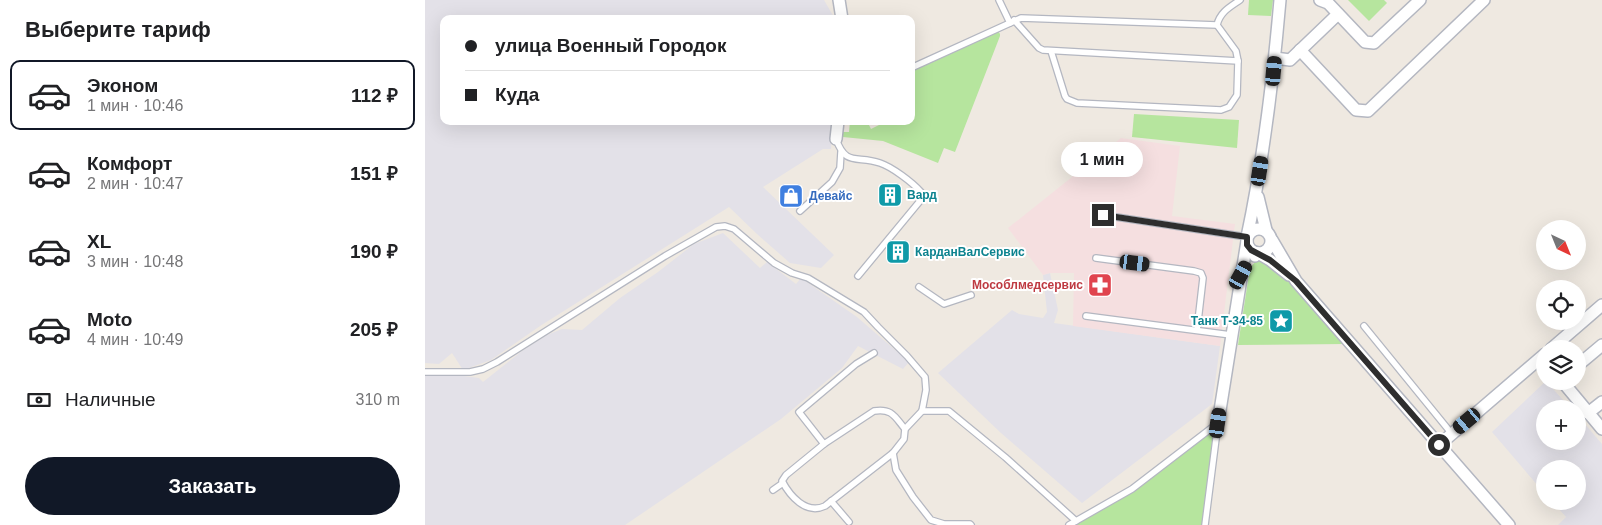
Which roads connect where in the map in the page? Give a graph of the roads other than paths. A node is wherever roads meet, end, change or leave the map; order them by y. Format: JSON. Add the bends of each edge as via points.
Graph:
{"nodes":[{"id":1,"x":839,"y":0,"type":"edge"},
{"id":2,"x":999,"y":0,"type":"edge"},
{"id":3,"x":1240,"y":0,"type":"edge"},
{"id":4,"x":1279,"y":0,"type":"edge"},
{"id":5,"x":1320,"y":0,"type":"edge"},
{"id":6,"x":1417,"y":1,"type":"edge"},
{"id":7,"x":1479,"y":2,"type":"edge"},
{"id":8,"x":1338,"y":14,"type":"junction"},
{"id":9,"x":841,"y":15,"type":"edge"},
{"id":10,"x":1012,"y":22,"type":"junction"},
{"id":11,"x":1217,"y":25,"type":"junction"},
{"id":12,"x":1299,"y":50,"type":"junction"},
{"id":13,"x":1051,"y":51,"type":"junction"},
{"id":14,"x":1275,"y":58,"type":"junction"},
{"id":15,"x":1238,"y":60,"type":"junction"},
{"id":16,"x":915,"y":66,"type":"edge"},
{"id":17,"x":838,"y":125,"type":"edge"},
{"id":18,"x":836,"y":139,"type":"joint"},
{"id":19,"x":841,"y":152,"type":"junction"},
{"id":20,"x":1257,"y":189,"type":"junction"},
{"id":21,"x":800,"y":211,"type":"dead end"},
{"id":22,"x":1103,"y":215,"type":"dead end"},
{"id":23,"x":1269,"y":235,"type":"junction"},
{"id":24,"x":1247,"y":239,"type":"junction"},
{"id":25,"x":1258,"y":253,"type":"junction"},
{"id":26,"x":1096,"y":258,"type":"dead end"},
{"id":27,"x":1241,"y":275,"type":"junction"},
{"id":28,"x":858,"y":276,"type":"dead end"},
{"id":29,"x":1296,"y":281,"type":"junction"},
{"id":30,"x":919,"y":287,"type":"dead end"},
{"id":31,"x":971,"y":295,"type":"dead end"},
{"id":32,"x":1602,"y":305,"type":"edge"},
{"id":33,"x":1086,"y":316,"type":"dead end"},
{"id":34,"x":1364,"y":326,"type":"dead end"},
{"id":35,"x":1197,"y":330,"type":"junction"},
{"id":36,"x":1231,"y":335,"type":"junction"},
{"id":37,"x":1561,"y":340,"type":"edge"},
{"id":38,"x":1602,"y":345,"type":"edge"},
{"id":39,"x":874,"y":353,"type":"dead end"},
{"id":40,"x":1586,"y":358,"type":"edge"},
{"id":41,"x":1536,"y":364,"type":"edge"},
{"id":42,"x":425,"y":372,"type":"edge"},
{"id":43,"x":1569,"y":390,"type":"edge"},
{"id":44,"x":1602,"y":402,"type":"edge"},
{"id":45,"x":922,"y":411,"type":"junction"},
{"id":46,"x":1588,"y":413,"type":"junction"},
{"id":47,"x":1218,"y":423,"type":"junction"},
{"id":48,"x":905,"y":429,"type":"junction"},
{"id":49,"x":1602,"y":429,"type":"edge"},
{"id":50,"x":1452,"y":434,"type":"junction"},
{"id":51,"x":824,"y":444,"type":"junction"},
{"id":52,"x":1439,"y":445,"type":"junction"},
{"id":53,"x":893,"y":453,"type":"junction"},
{"id":54,"x":783,"y":483,"type":"junction"},
{"id":55,"x":773,"y":490,"type":"dead end"},
{"id":56,"x":831,"y":501,"type":"junction"},
{"id":57,"x":1076,"y":521,"type":"junction"},
{"id":58,"x":849,"y":522,"type":"dead end"},
{"id":59,"x":971,"y":525,"type":"edge"},
{"id":60,"x":1069,"y":525,"type":"edge"},
{"id":61,"x":1205,"y":525,"type":"edge"},
{"id":62,"x":1509,"y":525,"type":"edge"}],
"edges":[{"from":1,"to":9,"type":"street"},
{"from":2,"to":10,"type":"lane"},
{"from":3,"to":11,"type":"lane","via":[[1222,14]]},
{"from":4,"to":14,"type":"street"},
{"from":5,"to":8,"type":"street"},
{"from":6,"to":8,"type":"street","via":[[1375,43],[1365,42]]},
{"from":7,"to":12,"type":"street","via":[[1368,111],[1356,110]]},
{"from":8,"to":12,"type":"street"},
{"from":10,"to":11,"type":"lane","via":[[1024,17]]},
{"from":10,"to":13,"type":"lane","via":[[1039,48]]},
{"from":10,"to":16,"type":"lane"},
{"from":11,"to":15,"type":"lane"},
{"from":12,"to":14,"type":"street","via":[[1290,60]]},
{"from":13,"to":15,"type":"lane"},
{"from":13,"to":15,"type":"lane","via":[[1067,98],[1077,103],[1221,110],[1233,103],[1237,95]]},
{"from":14,"to":20,"type":"street"},
{"from":17,"to":18,"type":"street"},
{"from":18,"to":19,"type":"lane"},
{"from":19,"to":21,"type":"lane","via":[[840,168],[832,182]]},
{"from":19,"to":28,"type":"lane","via":[[848,158],[880,163],[912,182],[921,192],[920,201]]},
{"from":20,"to":23,"type":"street"},
{"from":20,"to":24,"type":"street"},
{"from":22,"to":24,"type":"lane"},
{"from":23,"to":24,"type":"street","via":[[1256,229]]},
{"from":23,"to":25,"type":"street","via":[[1271,244],[1268,249]]},
{"from":23,"to":29,"type":"street"},
{"from":24,"to":25,"type":"street","via":[[1250,248]]},
{"from":24,"to":27,"type":"street"},
{"from":25,"to":27,"type":"street"},
{"from":25,"to":29,"type":"street"},
{"from":26,"to":35,"type":"lane","via":[[1201,273]]},
{"from":27,"to":36,"type":"street"},
{"from":29,"to":52,"type":"street"},
{"from":30,"to":31,"type":"lane","via":[[944,304]]},
{"from":32,"to":37,"type":"street"},
{"from":33,"to":35,"type":"lane"},
{"from":34,"to":50,"type":"lane"},
{"from":35,"to":36,"type":"lane"},
{"from":36,"to":47,"type":"street"},
{"from":38,"to":40,"type":"street"},
{"from":39,"to":51,"type":"lane","via":[[799,412]]},
{"from":41,"to":50,"type":"street"},
{"from":42,"to":45,"type":"lane","via":[[470,372],[490,366],[674,251],[716,227],[725,226],[734,229],[773,263],[808,278],[864,312],[925,376]]},
{"from":43,"to":46,"type":"street"},
{"from":44,"to":46,"type":"street"},
{"from":45,"to":48,"type":"lane"},
{"from":45,"to":57,"type":"lane","via":[[949,411]]},
{"from":46,"to":49,"type":"street"},
{"from":47,"to":57,"type":"lane","via":[[1132,489]]},
{"from":47,"to":61,"type":"lane"},
{"from":48,"to":51,"type":"lane","via":[[892,413],[875,410]]},
{"from":48,"to":53,"type":"lane","via":[[903,439]]},
{"from":50,"to":52,"type":"street"},
{"from":51,"to":54,"type":"lane","via":[[786,475]]},
{"from":52,"to":62,"type":"street"},
{"from":53,"to":56,"type":"lane"},
{"from":53,"to":59,"type":"lane","via":[[896,470],[931,520]]},
{"from":54,"to":55,"type":"lane"},
{"from":54,"to":56,"type":"lane","via":[[801,504],[809,508],[817,510]]},
{"from":56,"to":58,"type":"lane"},
{"from":57,"to":60,"type":"lane"}]}
